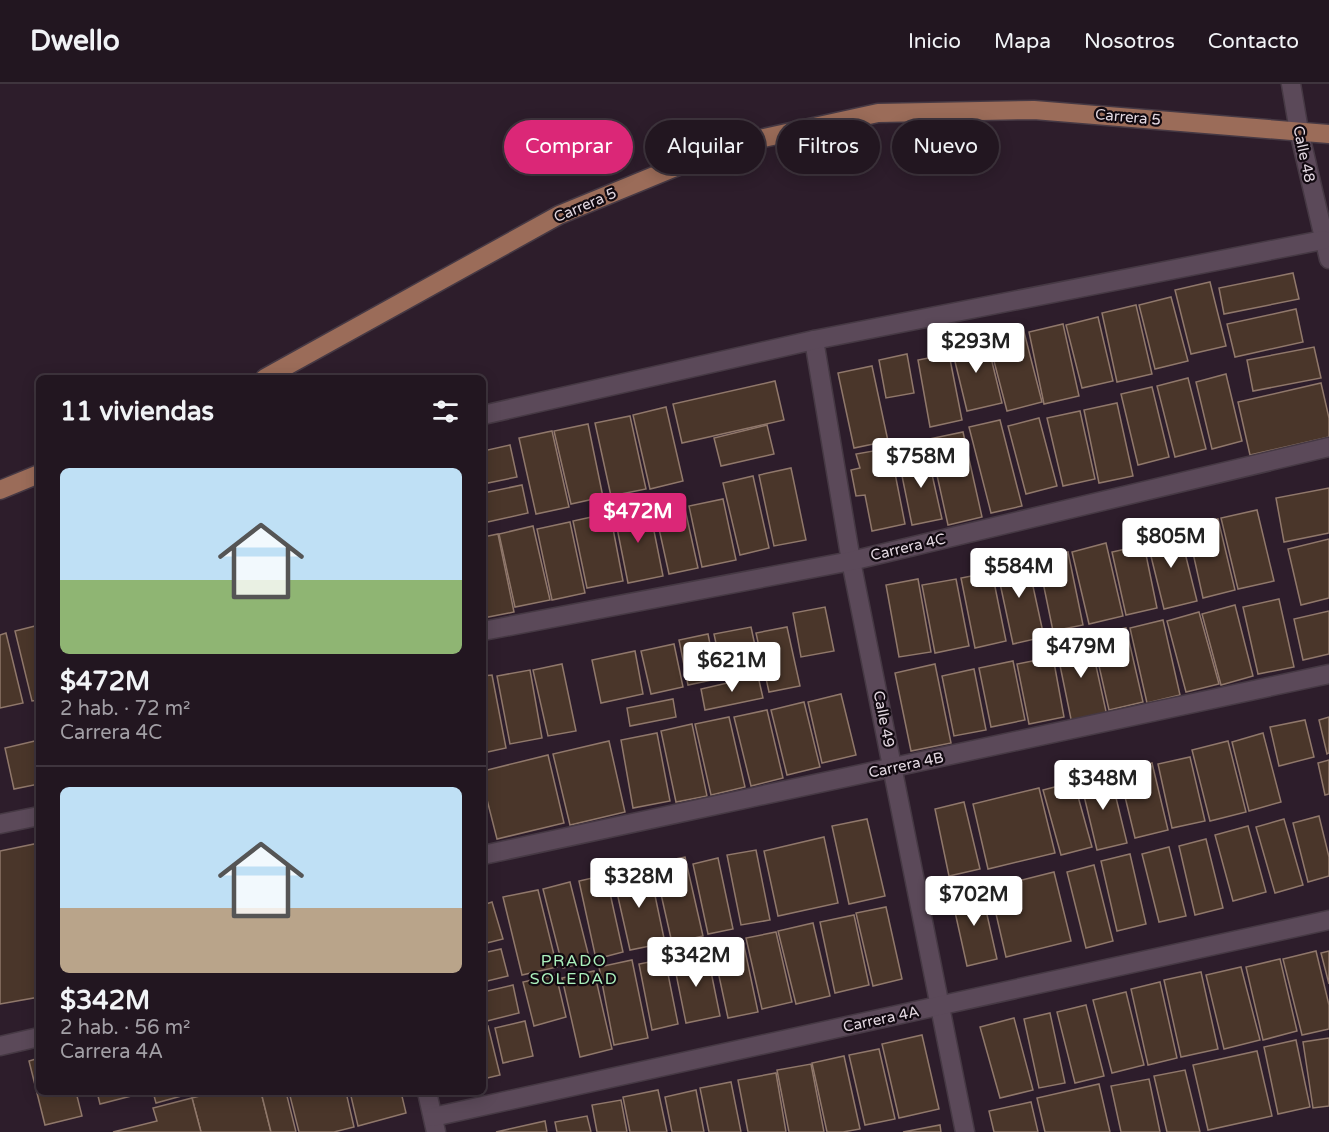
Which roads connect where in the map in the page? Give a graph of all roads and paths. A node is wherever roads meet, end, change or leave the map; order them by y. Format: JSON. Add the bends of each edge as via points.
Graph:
{"nodes":[{"id":1,"x":1291,"y":84,"type":"edge"},
{"id":2,"x":1299,"y":131,"type":"junction"},
{"id":3,"x":1329,"y":134,"type":"edge"},
{"id":4,"x":1323,"y":240,"type":"junction"},
{"id":5,"x":1329,"y":259,"type":"edge"},
{"id":6,"x":814,"y":340,"type":"junction"},
{"id":7,"x":270,"y":375,"type":"edge"},
{"id":8,"x":486,"y":414,"type":"edge"},
{"id":9,"x":1329,"y":447,"type":"edge"},
{"id":10,"x":36,"y":475,"type":"edge"},
{"id":11,"x":0,"y":490,"type":"edge"},
{"id":12,"x":851,"y":561,"type":"junction"},
{"id":13,"x":486,"y":630,"type":"edge"},
{"id":14,"x":1329,"y":674,"type":"edge"},
{"id":15,"x":893,"y":768,"type":"junction"},
{"id":16,"x":36,"y":817,"type":"edge"},
{"id":17,"x":0,"y":824,"type":"edge"},
{"id":18,"x":486,"y":854,"type":"edge"},
{"id":19,"x":1329,"y":920,"type":"edge"},
{"id":20,"x":942,"y":1005,"type":"junction"},
{"id":21,"x":36,"y":1038,"type":"edge"},
{"id":22,"x":0,"y":1046,"type":"edge"},
{"id":23,"x":427,"y":1095,"type":"edge"},
{"id":24,"x":434,"y":1124,"type":"edge"},
{"id":25,"x":966,"y":1132,"type":"edge"}],
"edges":[{"from":1,"to":2,"type":"street","name":"Calle 48"},
{"from":2,"to":3,"type":"main road","name":"Carrera 5"},
{"from":2,"to":4,"type":"street","name":"Calle 48"},
{"from":2,"to":7,"type":"main road","name":"Carrera 5","via":[[1034,110],[878,113],[727,147],[559,215]]},
{"from":4,"to":5,"type":"street","name":"Calle 48"},
{"from":4,"to":6,"type":"street"},
{"from":6,"to":8,"type":"street"},
{"from":6,"to":12,"type":"street","name":"Calle 49"},
{"from":9,"to":12,"type":"street","name":"Carrera 4C"},
{"from":10,"to":11,"type":"main road"},
{"from":12,"to":13,"type":"street","name":"Carrera 4C"},
{"from":12,"to":15,"type":"street","name":"Calle 49"},
{"from":14,"to":15,"type":"street","name":"Carrera 4B"},
{"from":15,"to":18,"type":"street","name":"Carrera 4B"},
{"from":15,"to":20,"type":"street","name":"Calle 49"},
{"from":16,"to":17,"type":"street"},
{"from":19,"to":20,"type":"street","name":"Carrera 4A"},
{"from":20,"to":24,"type":"street","name":"Carrera 4A"},
{"from":20,"to":25,"type":"street","name":"Calle 49"},
{"from":21,"to":22,"type":"street"},
{"from":23,"to":24,"type":"street"}]}
